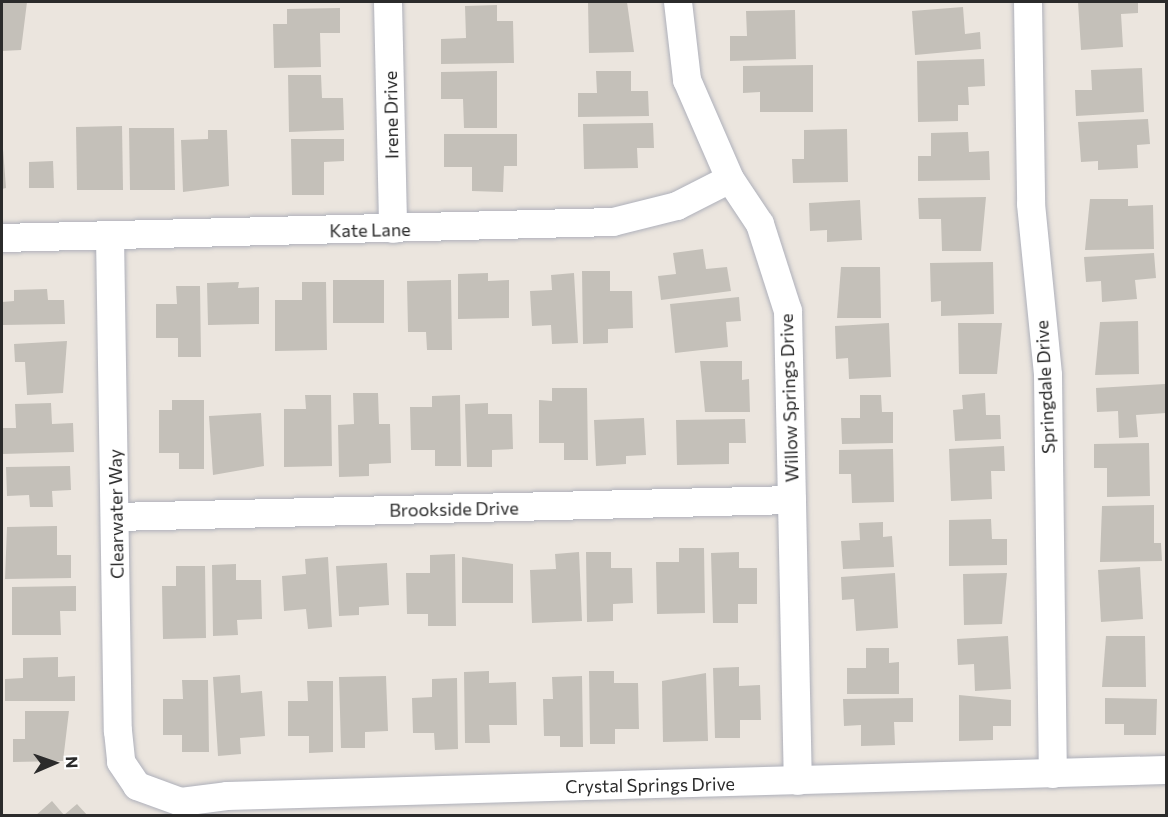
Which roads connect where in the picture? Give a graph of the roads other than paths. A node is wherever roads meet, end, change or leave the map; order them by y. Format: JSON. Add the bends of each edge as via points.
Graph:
{"nodes":[{"id":1,"x":388,"y":2,"type":"edge"},
{"id":2,"x":678,"y":2,"type":"edge"},
{"id":3,"x":1028,"y":2,"type":"edge"},
{"id":4,"x":730,"y":178,"type":"junction"},
{"id":5,"x":393,"y":229,"type":"junction"},
{"id":6,"x":110,"y":236,"type":"junction"},
{"id":7,"x":2,"y":238,"type":"edge"},
{"id":8,"x":792,"y":500,"type":"junction"},
{"id":9,"x":116,"y":517,"type":"junction"},
{"id":10,"x":1167,"y":770,"type":"edge"},
{"id":11,"x":1053,"y":774,"type":"junction"},
{"id":12,"x":798,"y":781,"type":"junction"},
{"id":13,"x":137,"y":786,"type":"joint"}],
"edges":[{"from":1,"to":5,"type":"street","name":"Irene Drive"},
{"from":2,"to":4,"type":"street","name":"Willow Springs Drive","via":[[687,80]]},
{"from":3,"to":11,"type":"street","name":"Springdale Drive","via":[[1031,204],[1048,375]]},
{"from":4,"to":5,"type":"street","name":"Kate Lane","via":[[677,206],[613,222]]},
{"from":4,"to":8,"type":"street","name":"Willow Springs Drive","via":[[760,224],[788,311]]},
{"from":5,"to":6,"type":"street","name":"Kate Lane"},
{"from":6,"to":7,"type":"street","name":"Kate Lane"},
{"from":6,"to":9,"type":"street","name":"Clearwater Way"},
{"from":8,"to":9,"type":"street","name":"Brookside Drive"},
{"from":8,"to":12,"type":"street","name":"Willow Springs Drive"},
{"from":9,"to":13,"type":"street","name":"Clearwater Way","via":[[118,731],[122,762]]},
{"from":10,"to":11,"type":"street","name":"Crystal Springs Drive"},
{"from":11,"to":12,"type":"street","name":"Crystal Springs Drive"},
{"from":12,"to":13,"type":"street","name":"Crystal Springs Drive","via":[[227,796],[181,802]]}]}
